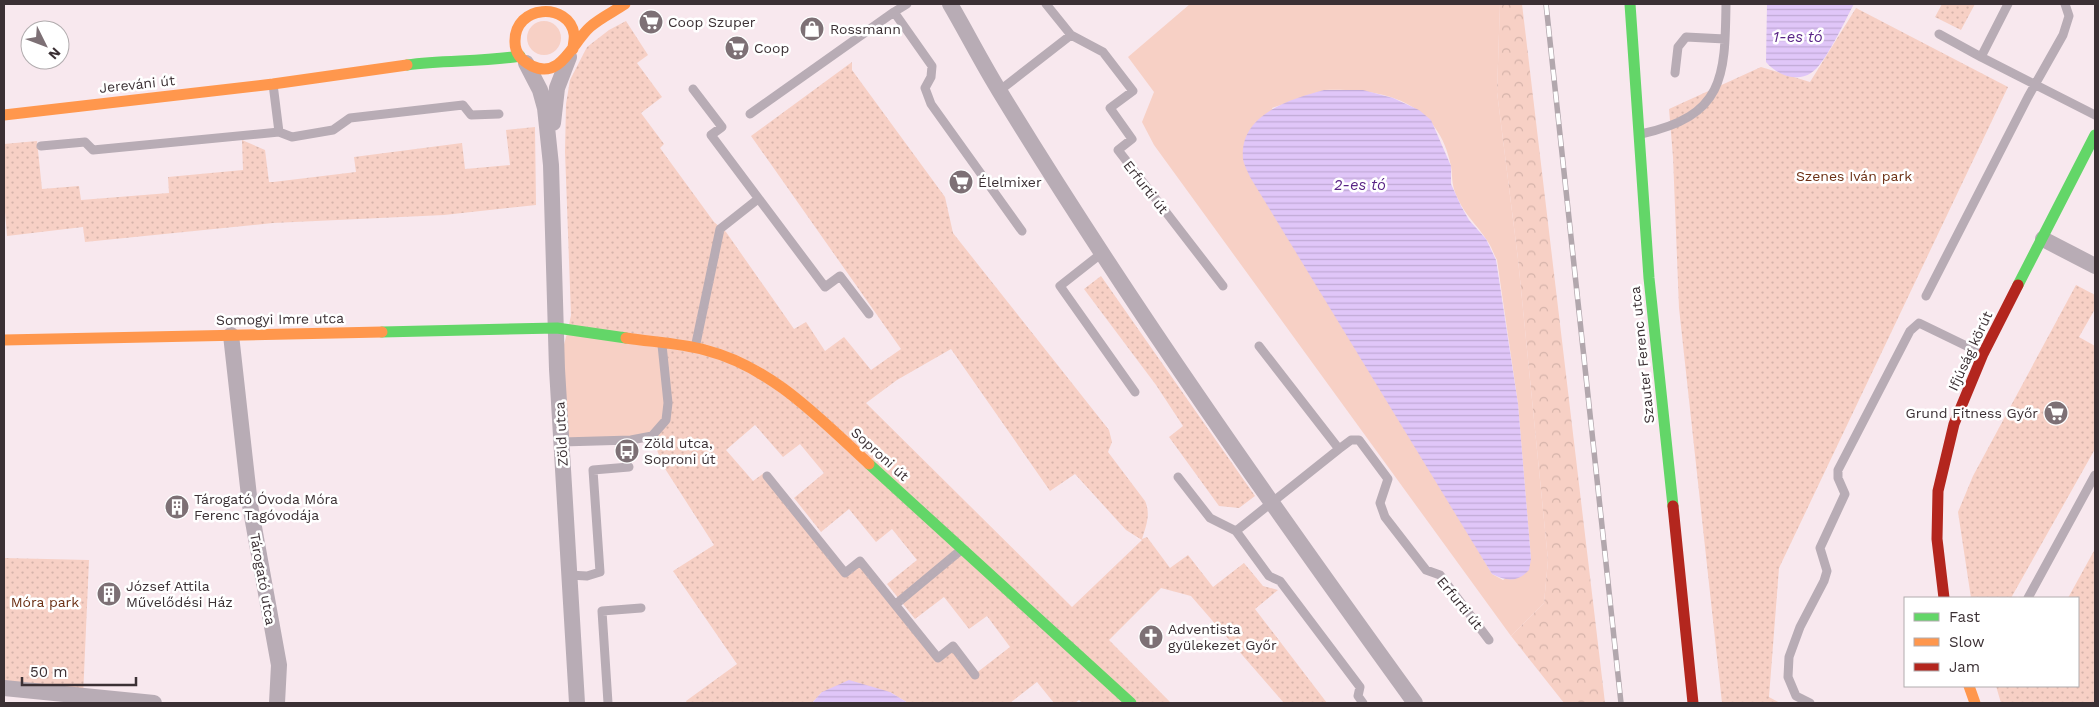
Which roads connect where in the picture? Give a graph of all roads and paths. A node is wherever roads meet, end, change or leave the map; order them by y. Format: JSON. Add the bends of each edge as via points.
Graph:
{"nodes":[{"id":1,"x":625,"y":4,"type":"edge"},
{"id":2,"x":907,"y":4,"type":"edge"},
{"id":3,"x":950,"y":4,"type":"edge"},
{"id":4,"x":1046,"y":4,"type":"edge"},
{"id":5,"x":1630,"y":4,"type":"edge"},
{"id":6,"x":1726,"y":4,"type":"edge"},
{"id":7,"x":2008,"y":4,"type":"edge"},
{"id":8,"x":2064,"y":4,"type":"edge"},
{"id":9,"x":559,"y":9,"type":"edge"},
{"id":10,"x":894,"y":12,"type":"junction"},
{"id":11,"x":520,"y":17,"type":"edge"},
{"id":12,"x":1939,"y":34,"type":"dead end"},
{"id":13,"x":1071,"y":35,"type":"junction"},
{"id":14,"x":505,"y":38,"type":"dead end"},
{"id":15,"x":1726,"y":39,"type":"junction"},
{"id":16,"x":478,"y":48,"type":"dead end"},
{"id":17,"x":571,"y":53,"type":"junction"},
{"id":18,"x":1981,"y":57,"type":"junction"},
{"id":19,"x":523,"y":60,"type":"junction"},
{"id":20,"x":428,"y":62,"type":"junction"},
{"id":21,"x":1675,"y":73,"type":"dead end"},
{"id":22,"x":273,"y":84,"type":"junction"},
{"id":23,"x":2035,"y":85,"type":"junction"},
{"id":24,"x":693,"y":89,"type":"dead end"},
{"id":25,"x":999,"y":91,"type":"junction"},
{"id":26,"x":499,"y":114,"type":"dead end"},
{"id":27,"x":750,"y":114,"type":"dead end"},
{"id":28,"x":4,"y":115,"type":"edge"},
{"id":29,"x":2095,"y":115,"type":"edge"},
{"id":30,"x":279,"y":132,"type":"junction"},
{"id":31,"x":2095,"y":134,"type":"edge"},
{"id":32,"x":1638,"y":135,"type":"junction"},
{"id":33,"x":41,"y":146,"type":"dead end"},
{"id":34,"x":551,"y":165,"type":"junction"},
{"id":35,"x":758,"y":199,"type":"junction"},
{"id":36,"x":1022,"y":231,"type":"dead end"},
{"id":37,"x":2043,"y":239,"type":"junction"},
{"id":38,"x":1102,"y":253,"type":"junction"},
{"id":39,"x":2095,"y":266,"type":"edge"},
{"id":40,"x":1223,"y":286,"type":"dead end"},
{"id":41,"x":1926,"y":296,"type":"dead end"},
{"id":42,"x":869,"y":314,"type":"dead end"},
{"id":43,"x":557,"y":328,"type":"junction"},
{"id":44,"x":231,"y":335,"type":"junction"},
{"id":45,"x":4,"y":340,"type":"edge"},
{"id":46,"x":662,"y":342,"type":"junction"},
{"id":47,"x":1259,"y":346,"type":"dead end"},
{"id":48,"x":695,"y":348,"type":"junction"},
{"id":49,"x":1983,"y":354,"type":"junction"},
{"id":50,"x":1135,"y":392,"type":"dead end"},
{"id":51,"x":562,"y":442,"type":"junction"},
{"id":52,"x":1339,"y":449,"type":"junction"},
{"id":53,"x":629,"y":467,"type":"dead end"},
{"id":54,"x":2095,"y":475,"type":"edge"},
{"id":55,"x":766,"y":476,"type":"dead end"},
{"id":56,"x":1178,"y":477,"type":"dead end"},
{"id":57,"x":1270,"y":502,"type":"junction"},
{"id":58,"x":1236,"y":531,"type":"junction"},
{"id":59,"x":963,"y":549,"type":"junction"},
{"id":60,"x":568,"y":575,"type":"junction"},
{"id":61,"x":1944,"y":597,"type":"edge"},
{"id":62,"x":2029,"y":597,"type":"edge"},
{"id":63,"x":896,"y":604,"type":"junction"},
{"id":64,"x":641,"y":608,"type":"dead end"},
{"id":65,"x":1489,"y":640,"type":"dead end"},
{"id":66,"x":974,"y":674,"type":"dead end"},
{"id":67,"x":1969,"y":687,"type":"edge"},
{"id":68,"x":4,"y":688,"type":"edge"},
{"id":69,"x":154,"y":703,"type":"edge"},
{"id":70,"x":277,"y":703,"type":"edge"},
{"id":71,"x":577,"y":703,"type":"edge"},
{"id":72,"x":608,"y":703,"type":"edge"},
{"id":73,"x":1131,"y":703,"type":"edge"},
{"id":74,"x":1363,"y":703,"type":"edge"},
{"id":75,"x":1415,"y":703,"type":"edge"},
{"id":76,"x":1693,"y":703,"type":"edge"},
{"id":77,"x":1810,"y":703,"type":"edge"},
{"id":78,"x":1975,"y":703,"type":"edge"}],
"edges":[{"from":1,"to":17,"type":"street","name":"Jereváni út","via":[[581,35]]},
{"from":2,"to":10,"type":"lane"},
{"from":3,"to":25,"type":"street"},
{"from":4,"to":13,"type":"lane","name":"Erfurti út"},
{"from":5,"to":32,"type":"street","name":"Szauter Ferenc utca"},
{"from":6,"to":15,"type":"lane"},
{"from":7,"to":18,"type":"lane"},
{"from":8,"to":23,"type":"lane","via":[[2069,16],[2063,34]]},
{"from":9,"to":11,"type":"street","via":[[541,7]]},
{"from":9,"to":17,"type":"street","via":[[573,25],[575,33]]},
{"from":10,"to":27,"type":"lane"},
{"from":10,"to":36,"type":"lane","via":[[932,66],[925,88],[931,104]]},
{"from":11,"to":14,"type":"street"},
{"from":11,"to":19,"type":"street","via":[[515,48]]},
{"from":12,"to":18,"type":"lane"},
{"from":13,"to":25,"type":"lane"},
{"from":13,"to":40,"type":"lane","name":"Erfurti út","via":[[1103,52],[1132,91],[1110,108],[1132,139],[1118,150]]},
{"from":15,"to":21,"type":"lane","via":[[1686,36],[1678,47]]},
{"from":15,"to":32,"type":"lane","via":[[1720,83],[1708,101],[1691,116],[1667,129]]},
{"from":16,"to":20,"type":"street","name":"Jereváni út"},
{"from":17,"to":19,"type":"street","name":"Jereváni út","via":[[553,68],[544,69]]},
{"from":17,"to":34,"type":"street","name":"Zöld utca","via":[[557,88]]},
{"from":18,"to":23,"type":"lane"},
{"from":19,"to":20,"type":"street","name":"Jereváni út"},
{"from":19,"to":34,"type":"street","name":"Zöld utca","via":[[540,90],[545,108]]},
{"from":20,"to":22,"type":"street","name":"Jereváni út"},
{"from":22,"to":28,"type":"street","name":"Jereváni út"},
{"from":22,"to":30,"type":"lane"},
{"from":23,"to":29,"type":"lane"},
{"from":23,"to":41,"type":"lane"},
{"from":24,"to":35,"type":"lane","via":[[722,127],[711,136]]},
{"from":25,"to":38,"type":"street"},
{"from":26,"to":30,"type":"lane","via":[[471,115],[463,105],[350,118],[332,130],[292,138]]},
{"from":30,"to":33,"type":"lane","via":[[93,150],[85,142]]},
{"from":31,"to":37,"type":"street","name":"Ifjúság körút"},
{"from":32,"to":76,"type":"street","name":"Szauter Ferenc utca","via":[[1649,278]]},
{"from":34,"to":43,"type":"street","name":"Zöld utca"},
{"from":35,"to":42,"type":"lane","via":[[825,287],[840,276]]},
{"from":35,"to":48,"type":"lane","via":[[720,229]]},
{"from":37,"to":39,"type":"street"},
{"from":37,"to":49,"type":"street","name":"Ifjúság körút"},
{"from":38,"to":50,"type":"lane","via":[[1060,286]]},
{"from":38,"to":57,"type":"street"},
{"from":43,"to":44,"type":"street","name":"Somogyi Imre utca"},
{"from":43,"to":46,"type":"street","name":"Soproni út"},
{"from":43,"to":51,"type":"street","name":"Zöld utca","via":[[556,369]]},
{"from":44,"to":45,"type":"street","name":"Somogyi Imre utca"},
{"from":44,"to":70,"type":"street","name":"Tárogató utca","via":[[250,505],[279,665]]},
{"from":46,"to":48,"type":"street","name":"Soproni út"},
{"from":46,"to":51,"type":"lane","via":[[668,403],[666,420],[652,436],[630,440]]},
{"from":47,"to":52,"type":"lane"},
{"from":48,"to":59,"type":"street","name":"Soproni út","via":[[760,372],[796,397]]},
{"from":49,"to":61,"type":"street","name":"Ifjúság körút","via":[[1954,424],[1938,491],[1937,539]]},
{"from":49,"to":77,"type":"lane","via":[[1919,323],[1910,331],[1857,431],[1838,470],[1845,494],[1820,548],[1827,571],[1824,581],[1800,626],[1789,657],[1788,677],[1796,696]]},
{"from":51,"to":60,"type":"street","name":"Zöld utca"},
{"from":52,"to":57,"type":"lane","name":"Erfurti út"},
{"from":52,"to":65,"type":"lane","name":"Erfurti út","via":[[1351,440],[1359,440],[1388,479],[1380,503],[1385,517],[1426,570],[1440,575]]},
{"from":53,"to":60,"type":"lane","via":[[593,470],[600,572],[587,576]]},
{"from":54,"to":62,"type":"lane"},
{"from":55,"to":63,"type":"lane","via":[[845,573],[860,561]]},
{"from":56,"to":58,"type":"lane","via":[[1210,518]]},
{"from":57,"to":58,"type":"lane","name":"Erfurti út"},
{"from":57,"to":75,"type":"street"},
{"from":58,"to":74,"type":"lane","via":[[1269,576],[1280,582],[1360,687],[1358,696]]},
{"from":59,"to":63,"type":"lane"},
{"from":59,"to":73,"type":"street","name":"Soproni út"},
{"from":60,"to":71,"type":"street","name":"Zöld utca"},
{"from":63,"to":66,"type":"lane","via":[[938,658],[953,646]]},
{"from":64,"to":72,"type":"lane","via":[[602,611]]},
{"from":67,"to":78,"type":"street"},
{"from":68,"to":69,"type":"street"}]}
